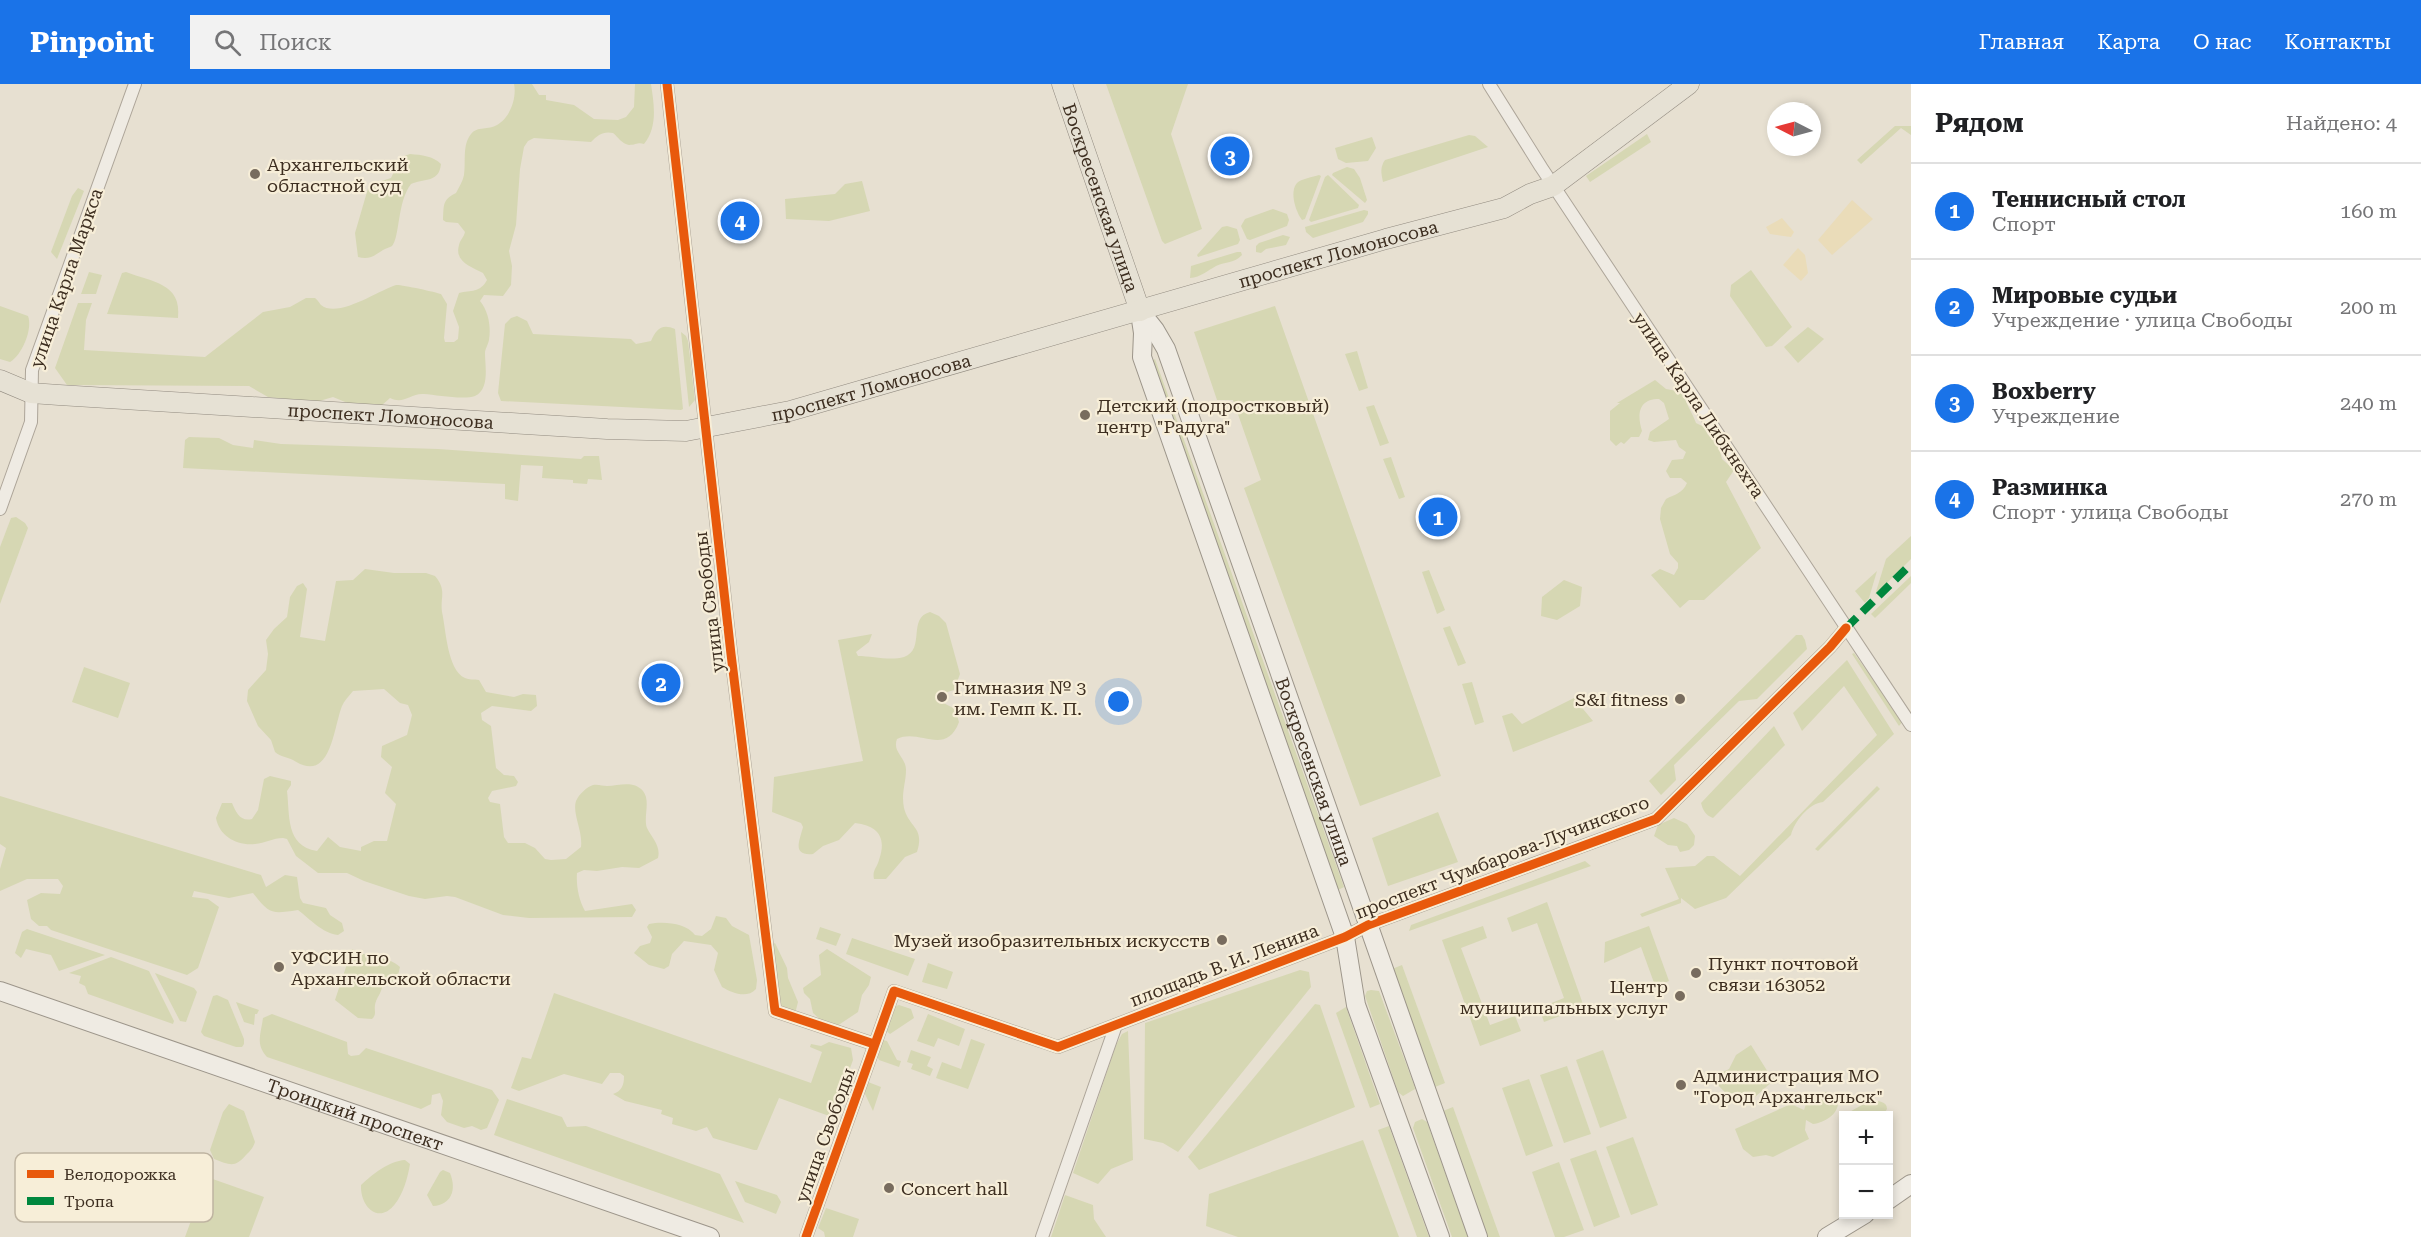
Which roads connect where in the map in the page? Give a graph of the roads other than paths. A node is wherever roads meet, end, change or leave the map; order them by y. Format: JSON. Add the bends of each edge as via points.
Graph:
{"nodes":[{"id":1,"x":135,"y":84,"type":"edge"},
{"id":2,"x":668,"y":84,"type":"edge"},
{"id":3,"x":1062,"y":84,"type":"edge"},
{"id":4,"x":1489,"y":84,"type":"edge"},
{"id":5,"x":1689,"y":84,"type":"edge"},
{"id":6,"x":1553,"y":186,"type":"junction"},
{"id":7,"x":1140,"y":311,"type":"junction"},
{"id":8,"x":0,"y":380,"type":"edge"},
{"id":9,"x":31,"y":393,"type":"junction"},
{"id":10,"x":705,"y":429,"type":"junction"},
{"id":11,"x":0,"y":509,"type":"edge"},
{"id":12,"x":1846,"y":627,"type":"junction"},
{"id":13,"x":1911,"y":725,"type":"edge"},
{"id":14,"x":1368,"y":925,"type":"junction"},
{"id":15,"x":1345,"y":937,"type":"junction"},
{"id":16,"x":0,"y":991,"type":"edge"},
{"id":17,"x":1116,"y":1025,"type":"junction"},
{"id":18,"x":874,"y":1044,"type":"junction"},
{"id":19,"x":1911,"y":1184,"type":"edge"},
{"id":20,"x":1893,"y":1197,"type":"edge"},
{"id":21,"x":1858,"y":1219,"type":"edge"},
{"id":22,"x":710,"y":1237,"type":"edge"},
{"id":23,"x":806,"y":1237,"type":"edge"},
{"id":24,"x":1042,"y":1237,"type":"edge"},
{"id":25,"x":1440,"y":1237,"type":"edge"},
{"id":26,"x":1478,"y":1237,"type":"edge"},
{"id":27,"x":1827,"y":1237,"type":"edge"}],
"edges":[{"from":1,"to":9,"type":"street","name":"улица Карла Маркса","via":[[32,370]]},
{"from":2,"to":10,"type":"street","name":"улица Свободы"},
{"from":3,"to":7,"type":"main road","name":"Воскресенская улица"},
{"from":4,"to":6,"type":"street","name":"улица Карла Либкнехта"},
{"from":5,"to":6,"type":"main road","name":"проспект Ломоносова"},
{"from":6,"to":7,"type":"main road","name":"проспект Ломоносова","via":[[1504,208]]},
{"from":6,"to":12,"type":"street","name":"улица Карла Либкнехта"},
{"from":7,"to":10,"type":"main road","name":"проспект Ломоносова","via":[[790,411]]},
{"from":7,"to":14,"type":"main road","name":"Воскресенская улица","via":[[1166,349]]},
{"from":7,"to":15,"type":"main road","name":"Воскресенская улица","via":[[1142,357]]},
{"from":8,"to":9,"type":"main road","name":"проспект Ломоносова"},
{"from":9,"to":10,"type":"main road","name":"проспект Ломоносова","via":[[659,432]]},
{"from":9,"to":11,"type":"street","name":"улица Карла Маркса","via":[[31,422]]},
{"from":10,"to":18,"type":"street","name":"улица Свободы","via":[[776,1011]]},
{"from":12,"to":13,"type":"street","name":"улица Карла Либкнехта"},
{"from":12,"to":14,"type":"street","name":"проспект Чумбарова-Лучинского","via":[[1656,819]]},
{"from":14,"to":15,"type":"street","name":"проспект Чумбарова-Лучинского"},
{"from":14,"to":26,"type":"main road","name":"Воскресенская улица"},
{"from":15,"to":17,"type":"street","name":"площадь В. И. Ленина"},
{"from":15,"to":25,"type":"main road","name":"Воскресенская улица","via":[[1356,1005]]},
{"from":16,"to":22,"type":"main road","name":"Троицкий проспект"},
{"from":17,"to":18,"type":"street","name":"улица Свободы","via":[[1058,1047],[894,991]]},
{"from":17,"to":24,"type":"street","name":"площадь В. И. Ленина"},
{"from":18,"to":23,"type":"street","name":"улица Свободы"},
{"from":19,"to":20,"type":"main road"},
{"from":21,"to":27,"type":"main road"}]}
